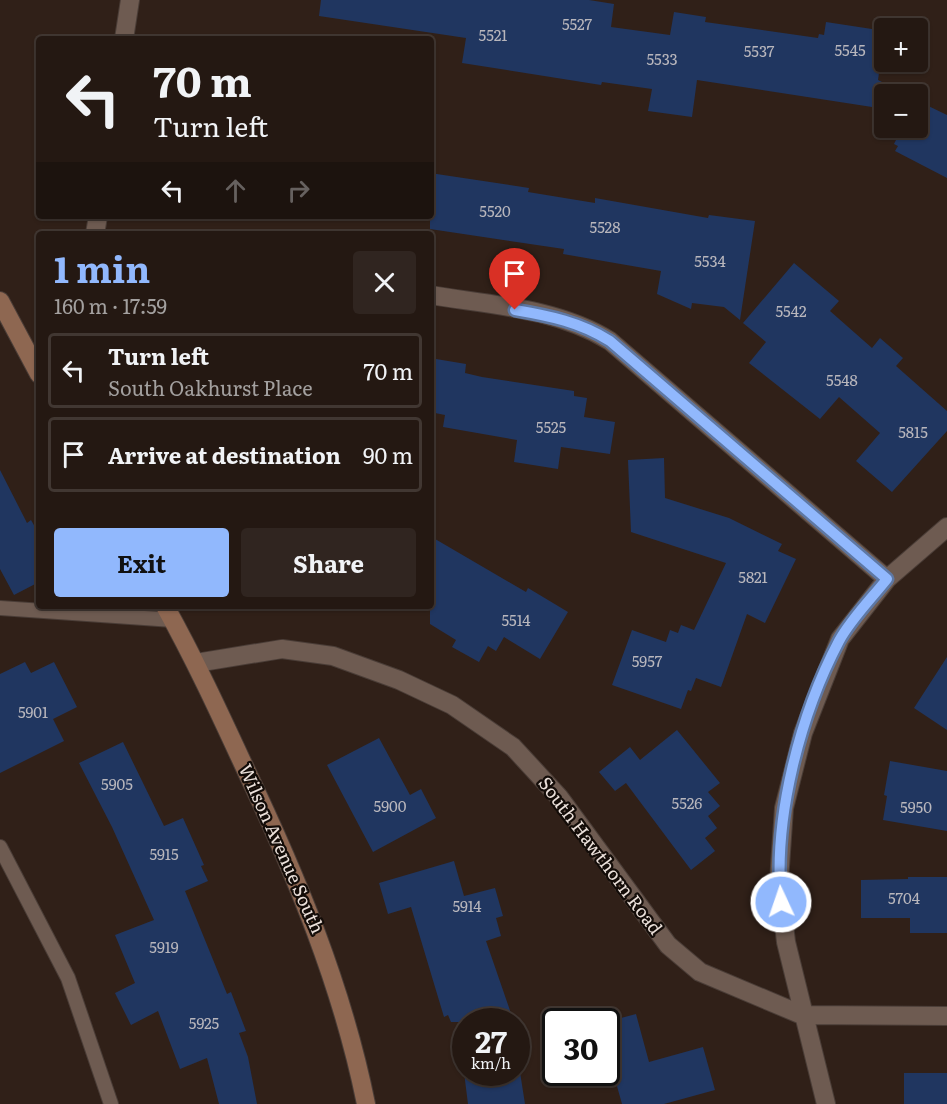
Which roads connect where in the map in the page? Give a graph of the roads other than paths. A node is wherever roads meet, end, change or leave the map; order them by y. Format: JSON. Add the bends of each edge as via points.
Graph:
{"nodes":[{"id":1,"x":130,"y":0,"type":"edge"},
{"id":2,"x":124,"y":36,"type":"edge"},
{"id":3,"x":434,"y":296,"type":"edge"},
{"id":4,"x":0,"y":301,"type":"edge"},
{"id":5,"x":36,"y":368,"type":"edge"},
{"id":6,"x":947,"y":526,"type":"edge"},
{"id":7,"x":887,"y":579,"type":"junction"},
{"id":8,"x":0,"y":608,"type":"edge"},
{"id":9,"x":169,"y":613,"type":"edge"},
{"id":10,"x":196,"y":663,"type":"junction"},
{"id":11,"x":0,"y":847,"type":"edge"},
{"id":12,"x":802,"y":1015,"type":"junction"},
{"id":13,"x":947,"y":1016,"type":"edge"},
{"id":14,"x":111,"y":1104,"type":"edge"},
{"id":15,"x":366,"y":1104,"type":"edge"},
{"id":16,"x":826,"y":1104,"type":"edge"}],
"edges":[{"from":1,"to":2,"type":"street"},
{"from":3,"to":7,"type":"street","via":[[557,317],[589,328],[610,341]]},
{"from":4,"to":5,"type":"main road"},
{"from":6,"to":7,"type":"street"},
{"from":7,"to":12,"type":"street","via":[[840,639],[803,733],[784,808],[779,881],[786,942]]},
{"from":8,"to":9,"type":"lane"},
{"from":9,"to":10,"type":"main road","name":"Wilson Avenue South"},
{"from":10,"to":12,"type":"street","name":"South Hawthorn Road","via":[[282,649],[333,656],[452,705],[513,747],[559,796],[668,945],[700,972]]},
{"from":10,"to":15,"type":"main road","name":"Wilson Avenue South","via":[[306,901],[337,989]]},
{"from":11,"to":14,"type":"lane","via":[[68,978]]},
{"from":12,"to":13,"type":"street","name":"South Hawthorn Road"},
{"from":12,"to":16,"type":"street"}]}
